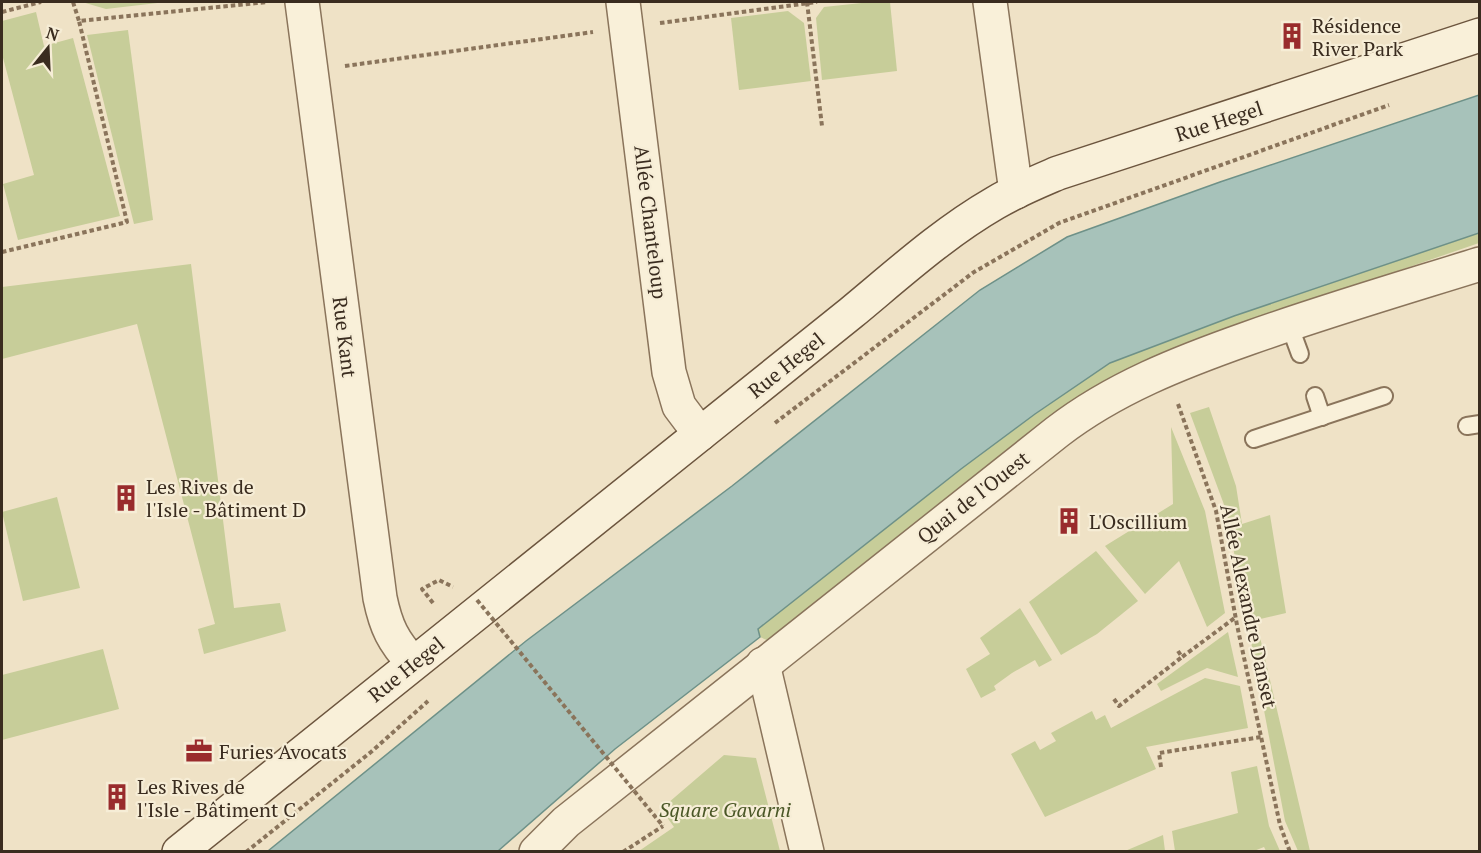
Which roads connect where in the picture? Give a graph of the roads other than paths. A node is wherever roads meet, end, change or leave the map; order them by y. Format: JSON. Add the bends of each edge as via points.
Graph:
{"nodes":[{"id":1,"x":302,"y":2,"type":"edge"},
{"id":2,"x":990,"y":2,"type":"edge"},
{"id":3,"x":625,"y":15,"type":"edge"},
{"id":4,"x":1479,"y":35,"type":"edge"},
{"id":5,"x":1016,"y":192,"type":"junction"},
{"id":6,"x":1479,"y":264,"type":"edge"},
{"id":7,"x":1289,"y":324,"type":"junction"},
{"id":8,"x":1300,"y":354,"type":"dead end"},
{"id":9,"x":1315,"y":396,"type":"dead end"},
{"id":10,"x":1384,"y":396,"type":"dead end"},
{"id":11,"x":1322,"y":417,"type":"junction"},
{"id":12,"x":700,"y":434,"type":"junction"},
{"id":13,"x":1254,"y":439,"type":"dead end"},
{"id":14,"x":412,"y":663,"type":"junction"},
{"id":15,"x":763,"y":664,"type":"junction"},
{"id":16,"x":179,"y":852,"type":"edge"},
{"id":17,"x":536,"y":852,"type":"edge"},
{"id":18,"x":807,"y":852,"type":"edge"}],
"edges":[{"from":1,"to":14,"type":"street","name":"Rue Kant","via":[[380,598],[388,630]]},
{"from":2,"to":5,"type":"street"},
{"from":3,"to":12,"type":"street","name":"Allée Chanteloup","via":[[669,372],[679,406]]},
{"from":4,"to":5,"type":"street","name":"Rue Hegel","via":[[1058,173]]},
{"from":5,"to":12,"type":"street","name":"Rue Hegel","via":[[958,226]]},
{"from":6,"to":7,"type":"street","name":"Quai de l'Ouest"},
{"from":7,"to":8,"type":"lane"},
{"from":7,"to":15,"type":"street","name":"Quai de l'Ouest","via":[[1166,369],[1079,414]]},
{"from":9,"to":11,"type":"lane"},
{"from":10,"to":11,"type":"lane"},
{"from":11,"to":13,"type":"lane"},
{"from":12,"to":14,"type":"street","name":"Rue Hegel"},
{"from":14,"to":16,"type":"street","name":"Rue Hegel"},
{"from":15,"to":17,"type":"street","name":"Quai de l'Ouest","via":[[566,822]]},
{"from":15,"to":18,"type":"street"}]}
